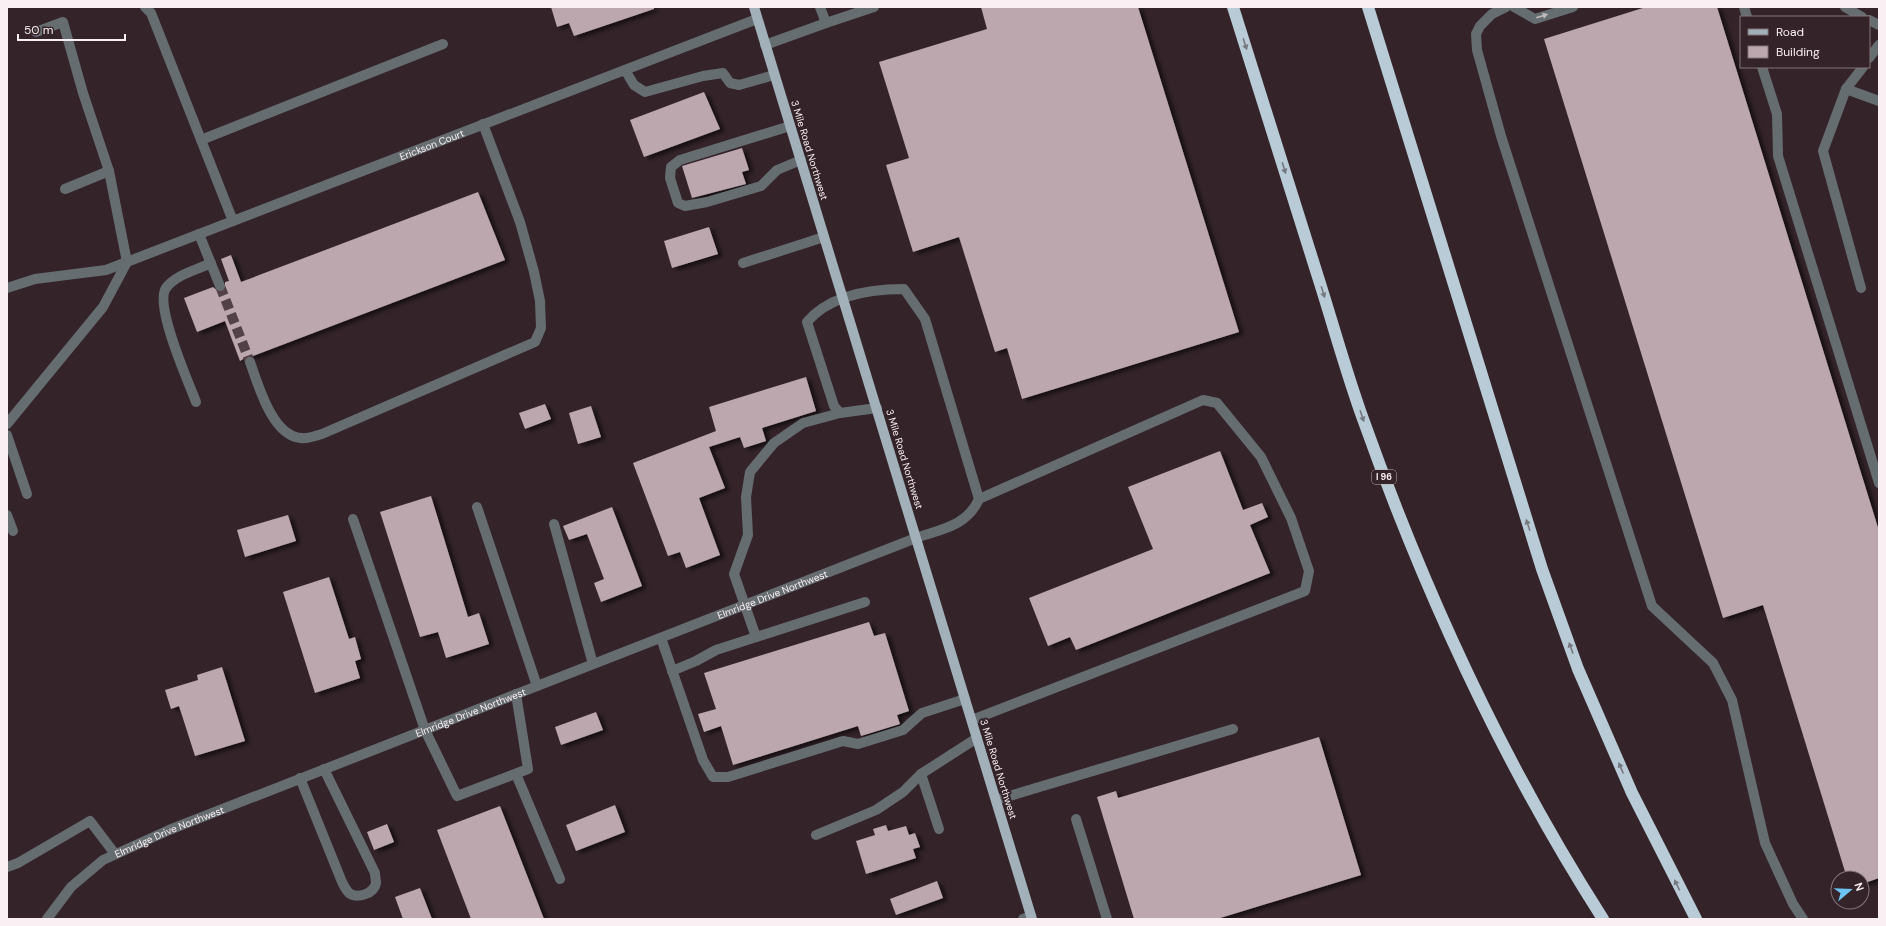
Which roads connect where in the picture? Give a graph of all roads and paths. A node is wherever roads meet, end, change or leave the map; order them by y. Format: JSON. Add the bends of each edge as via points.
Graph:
{"nodes":[{"id":1,"x":146,"y":7,"type":"edge"},
{"id":2,"x":754,"y":7,"type":"edge"},
{"id":3,"x":820,"y":7,"type":"edge"},
{"id":4,"x":874,"y":7,"type":"edge"},
{"id":5,"x":1233,"y":7,"type":"edge"},
{"id":6,"x":1368,"y":7,"type":"edge"},
{"id":7,"x":1506,"y":7,"type":"edge"},
{"id":8,"x":1514,"y":7,"type":"edge"},
{"id":9,"x":1573,"y":7,"type":"edge"},
{"id":10,"x":1845,"y":7,"type":"edge"},
{"id":11,"x":1860,"y":16,"type":"edge"},
{"id":12,"x":757,"y":18,"type":"junction"},
{"id":13,"x":826,"y":23,"type":"junction"},
{"id":14,"x":36,"y":32,"type":"dead end"},
{"id":15,"x":444,"y":44,"type":"dead end"},
{"id":16,"x":766,"y":45,"type":"junction"},
{"id":17,"x":1879,"y":45,"type":"edge"},
{"id":18,"x":1870,"y":57,"type":"edge"},
{"id":19,"x":1762,"y":68,"type":"edge"},
{"id":20,"x":1862,"y":68,"type":"edge"},
{"id":21,"x":625,"y":70,"type":"junction"},
{"id":22,"x":774,"y":75,"type":"junction"},
{"id":23,"x":1846,"y":90,"type":"junction"},
{"id":24,"x":1879,"y":101,"type":"edge"},
{"id":25,"x":483,"y":124,"type":"junction"},
{"id":26,"x":790,"y":126,"type":"junction"},
{"id":27,"x":201,"y":140,"type":"junction"},
{"id":28,"x":801,"y":160,"type":"junction"},
{"id":29,"x":109,"y":171,"type":"junction"},
{"id":30,"x":65,"y":189,"type":"dead end"},
{"id":31,"x":233,"y":221,"type":"junction"},
{"id":32,"x":199,"y":234,"type":"junction"},
{"id":33,"x":824,"y":237,"type":"junction"},
{"id":34,"x":127,"y":262,"type":"junction"},
{"id":35,"x":211,"y":263,"type":"junction"},
{"id":36,"x":743,"y":263,"type":"dead end"},
{"id":37,"x":220,"y":286,"type":"tunnel mouth"},
{"id":38,"x":7,"y":288,"type":"edge"},
{"id":39,"x":1861,"y":288,"type":"dead end"},
{"id":40,"x":843,"y":298,"type":"junction"},
{"id":41,"x":250,"y":362,"type":"tunnel mouth"},
{"id":42,"x":196,"y":402,"type":"dead end"},
{"id":43,"x":877,"y":408,"type":"junction"},
{"id":44,"x":840,"y":413,"type":"junction"},
{"id":45,"x":7,"y":424,"type":"edge"},
{"id":46,"x":7,"y":434,"type":"edge"},
{"id":47,"x":1879,"y":483,"type":"edge"},
{"id":48,"x":27,"y":494,"type":"dead end"},
{"id":49,"x":980,"y":499,"type":"junction"},
{"id":50,"x":477,"y":507,"type":"dead end"},
{"id":51,"x":7,"y":515,"type":"edge"},
{"id":52,"x":353,"y":520,"type":"dead end"},
{"id":53,"x":554,"y":524,"type":"dead end"},
{"id":54,"x":13,"y":531,"type":"dead end"},
{"id":55,"x":916,"y":538,"type":"junction"},
{"id":56,"x":865,"y":602,"type":"dead end"},
{"id":57,"x":745,"y":605,"type":"junction"},
{"id":58,"x":756,"y":637,"type":"junction"},
{"id":59,"x":661,"y":638,"type":"junction"},
{"id":60,"x":593,"y":664,"type":"junction"},
{"id":61,"x":672,"y":671,"type":"junction"},
{"id":62,"x":536,"y":686,"type":"junction"},
{"id":63,"x":516,"y":694,"type":"junction"},
{"id":64,"x":965,"y":698,"type":"junction"},
{"id":65,"x":972,"y":720,"type":"junction"},
{"id":66,"x":1233,"y":729,"type":"dead end"},
{"id":67,"x":425,"y":730,"type":"junction"},
{"id":68,"x":977,"y":738,"type":"junction"},
{"id":69,"x":324,"y":769,"type":"junction"},
{"id":70,"x":516,"y":774,"type":"junction"},
{"id":71,"x":921,"y":774,"type":"junction"},
{"id":72,"x":300,"y":778,"type":"junction"},
{"id":73,"x":996,"y":800,"type":"junction"},
{"id":74,"x":1076,"y":819,"type":"dead end"},
{"id":75,"x":939,"y":829,"type":"dead end"},
{"id":76,"x":816,"y":835,"type":"dead end"},
{"id":77,"x":115,"y":854,"type":"junction"},
{"id":78,"x":7,"y":867,"type":"edge"},
{"id":79,"x":560,"y":879,"type":"dead end"},
{"id":80,"x":1029,"y":918,"type":"edge"},
{"id":81,"x":48,"y":919,"type":"edge"},
{"id":82,"x":1107,"y":919,"type":"edge"},
{"id":83,"x":1602,"y":919,"type":"edge"},
{"id":84,"x":1696,"y":919,"type":"edge"},
{"id":85,"x":1803,"y":919,"type":"edge"}],
"edges":[{"from":1,"to":27,"type":"street","via":[[151,13]]},
{"from":2,"to":12,"type":"main road","name":"3 Mile Road Northwest"},
{"from":3,"to":13,"type":"street"},
{"from":4,"to":13,"type":"street"},
{"from":5,"to":83,"type":"highway","number":"I 96","one_way":true,"via":[[1360,410],[1402,523],[1455,645],[1517,772]]},
{"from":84,"to":6,"type":"highway","one_way":true,"via":[[1632,793],[1578,669],[1542,569]]},
{"from":7,"to":85,"type":"street","via":[[1492,14],[1480,26],[1476,34],[1477,50],[1501,136],[1652,606],[1713,663],[1732,700],[1765,843],[1793,904]]},
{"from":8,"to":9,"type":"street","one_way":true,"via":[[1535,19]]},
{"from":10,"to":11,"type":"street"},
{"from":12,"to":16,"type":"main road","name":"3 Mile Road Northwest"},
{"from":12,"to":21,"type":"street","name":"Erickson Court"},
{"from":13,"to":16,"type":"street"},
{"from":14,"to":29,"type":"street","via":[[63,22]]},
{"from":15,"to":27,"type":"street"},
{"from":16,"to":22,"type":"main road","name":"3 Mile Road Northwest"},
{"from":17,"to":18,"type":"street"},
{"from":19,"to":47,"type":"street","via":[[1777,114],[1778,156]]},
{"from":20,"to":23,"type":"street"},
{"from":21,"to":22,"type":"street","via":[[634,85],[645,92],[723,73],[730,83],[739,85]]},
{"from":21,"to":25,"type":"street","name":"Erickson Court"},
{"from":22,"to":26,"type":"main road","name":"3 Mile Road Northwest"},
{"from":23,"to":24,"type":"street"},
{"from":23,"to":39,"type":"street","via":[[1824,151]]},
{"from":25,"to":31,"type":"street","name":"Erickson Court"},
{"from":25,"to":41,"type":"street","via":[[520,222],[534,272],[540,301],[540,328],[535,342],[310,438],[299,438],[287,433],[276,422]]},
{"from":26,"to":28,"type":"main road","name":"3 Mile Road Northwest"},
{"from":26,"to":28,"type":"street","via":[[680,160],[670,167],[670,178],[678,203],[685,206],[706,202],[761,186],[777,170]]},
{"from":27,"to":31,"type":"street"},
{"from":28,"to":33,"type":"main road","name":"3 Mile Road Northwest"},
{"from":29,"to":30,"type":"street"},
{"from":29,"to":34,"type":"street"},
{"from":31,"to":32,"type":"street","name":"Erickson Court"},
{"from":32,"to":34,"type":"street","name":"Erickson Court"},
{"from":32,"to":35,"type":"street"},
{"from":33,"to":36,"type":"street"},
{"from":33,"to":40,"type":"main road","name":"3 Mile Road Northwest"},
{"from":34,"to":38,"type":"street","name":"Erickson Court","via":[[106,270],[35,278]]},
{"from":34,"to":45,"type":"street","via":[[103,307]]},
{"from":35,"to":37,"type":"street"},
{"from":35,"to":42,"type":"street","via":[[175,280],[165,290],[163,297],[165,318]]},
{"from":40,"to":43,"type":"main road","name":"3 Mile Road Northwest"},
{"from":40,"to":44,"type":"street","via":[[816,312],[807,322],[834,406]]},
{"from":40,"to":49,"type":"street","via":[[879,289],[904,289],[925,319]]},
{"from":43,"to":44,"type":"street"},
{"from":43,"to":55,"type":"main road","name":"3 Mile Road Northwest"},
{"from":44,"to":57,"type":"street","via":[[803,423],[774,443],[750,472],[746,497],[748,535],[734,574]]},
{"from":46,"to":48,"type":"street"},
{"from":49,"to":55,"type":"street","name":"Elmridge Drive Northwest","via":[[975,509],[960,523]]},
{"from":49,"to":65,"type":"street","via":[[1203,400],[1217,404],[1261,457],[1291,518],[1310,571],[1305,591]]},
{"from":50,"to":62,"type":"street"},
{"from":51,"to":54,"type":"street"},
{"from":52,"to":67,"type":"street"},
{"from":53,"to":60,"type":"street"},
{"from":55,"to":57,"type":"street","name":"Elmridge Drive Northwest"},
{"from":55,"to":64,"type":"main road","name":"3 Mile Road Northwest"},
{"from":56,"to":58,"type":"street"},
{"from":57,"to":58,"type":"street"},
{"from":57,"to":59,"type":"street","name":"Elmridge Drive Northwest"},
{"from":58,"to":61,"type":"street","via":[[716,650]]},
{"from":59,"to":60,"type":"street","name":"Elmridge Drive Northwest"},
{"from":59,"to":61,"type":"street"},
{"from":60,"to":62,"type":"street","name":"Elmridge Drive Northwest"},
{"from":61,"to":64,"type":"street","via":[[703,760],[712,777],[728,777],[843,741],[858,744],[903,730],[922,713]]},
{"from":62,"to":63,"type":"street","name":"Elmridge Drive Northwest"},
{"from":63,"to":67,"type":"street","name":"Elmridge Drive Northwest"},
{"from":63,"to":70,"type":"street","via":[[528,769]]},
{"from":64,"to":65,"type":"main road","name":"3 Mile Road Northwest"},
{"from":65,"to":68,"type":"main road","name":"3 Mile Road Northwest"},
{"from":66,"to":73,"type":"street"},
{"from":67,"to":69,"type":"street","name":"Elmridge Drive Northwest"},
{"from":67,"to":70,"type":"street","via":[[457,796]]},
{"from":68,"to":71,"type":"street"},
{"from":68,"to":73,"type":"main road","name":"3 Mile Road Northwest"},
{"from":69,"to":72,"type":"street","name":"Elmridge Drive Northwest"},
{"from":69,"to":72,"type":"street","via":[[375,873],[376,883],[371,891],[362,895],[354,896],[342,882]]},
{"from":70,"to":79,"type":"street"},
{"from":71,"to":75,"type":"street"},
{"from":71,"to":76,"type":"street","via":[[903,792],[876,810]]},
{"from":72,"to":77,"type":"street","name":"Elmridge Drive Northwest"},
{"from":73,"to":80,"type":"main road","name":"3 Mile Road Northwest"},
{"from":74,"to":82,"type":"street"},
{"from":77,"to":78,"type":"street","via":[[90,821]]},
{"from":77,"to":81,"type":"street","name":"Elmridge Drive Northwest","via":[[103,860],[70,887]]}]}
